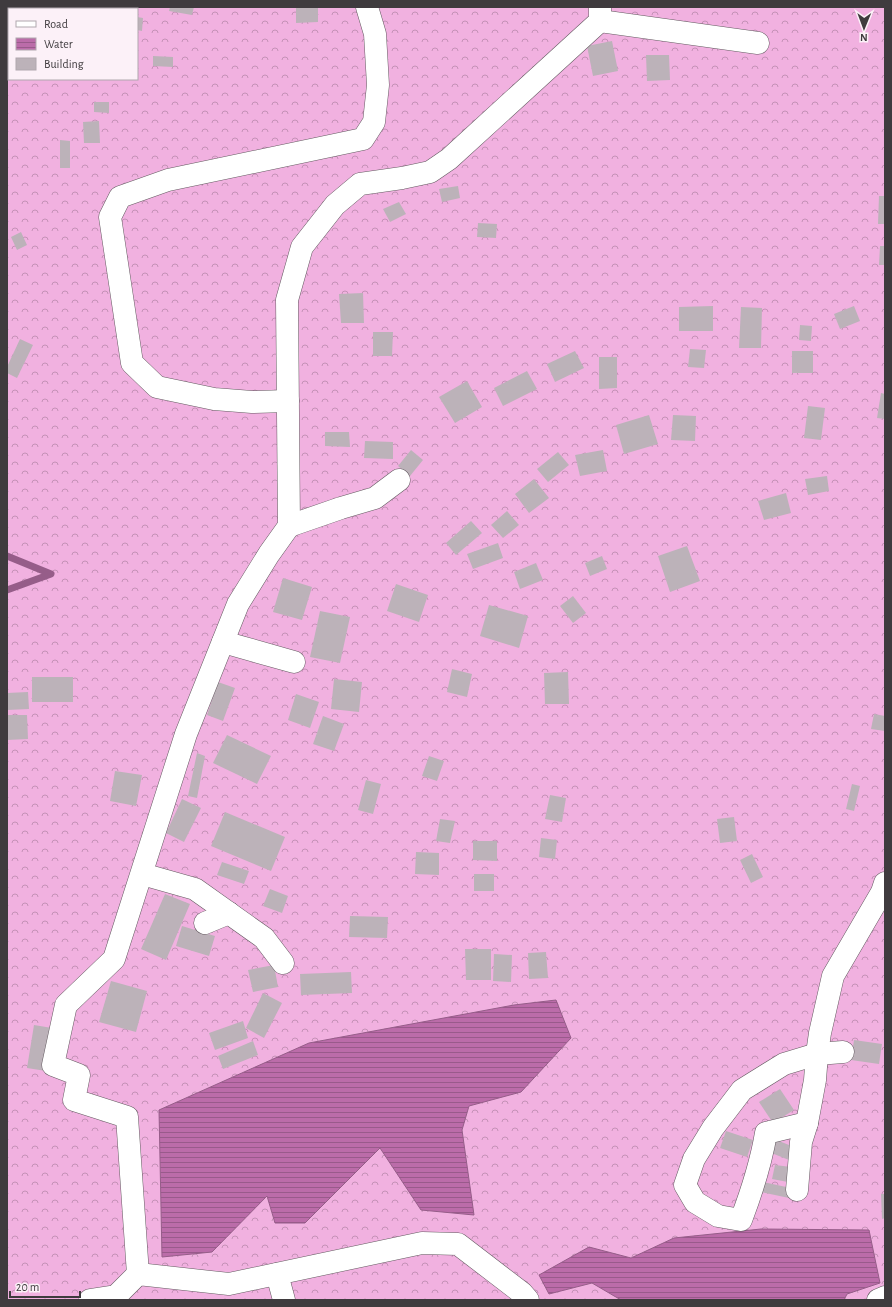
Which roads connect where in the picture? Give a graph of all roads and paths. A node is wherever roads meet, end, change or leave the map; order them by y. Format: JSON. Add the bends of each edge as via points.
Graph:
{"nodes":[{"id":1,"x":367,"y":7,"type":"edge"},
{"id":2,"x":600,"y":14,"type":"edge"},
{"id":3,"x":758,"y":42,"type":"dead end"},
{"id":4,"x":288,"y":401,"type":"junction"},
{"id":5,"x":399,"y":480,"type":"dead end"},
{"id":6,"x":289,"y":526,"type":"junction"},
{"id":7,"x":223,"y":642,"type":"junction"},
{"id":8,"x":294,"y":662,"type":"dead end"},
{"id":9,"x":142,"y":874,"type":"junction"},
{"id":10,"x":885,"y":883,"type":"edge"},
{"id":11,"x":229,"y":913,"type":"junction"},
{"id":12,"x":205,"y":923,"type":"dead end"},
{"id":13,"x":283,"y":963,"type":"dead end"},
{"id":14,"x":843,"y":1052,"type":"dead end"},
{"id":15,"x":817,"y":1054,"type":"junction"},
{"id":16,"x":807,"y":1123,"type":"junction"},
{"id":17,"x":797,"y":1190,"type":"dead end"},
{"id":18,"x":138,"y":1274,"type":"junction"},
{"id":19,"x":277,"y":1274,"type":"junction"},
{"id":20,"x":885,"y":1297,"type":"edge"},
{"id":21,"x":118,"y":1298,"type":"edge"},
{"id":22,"x":90,"y":1300,"type":"edge"},
{"id":23,"x":284,"y":1300,"type":"edge"},
{"id":24,"x":528,"y":1300,"type":"edge"},
{"id":25,"x":878,"y":1300,"type":"edge"}],
"edges":[{"from":1,"to":4,"type":"street","via":[[375,34],[378,85],[374,122],[363,139],[168,180],[120,197],[110,217],[132,363],[157,387],[214,399]]},
{"from":2,"to":3,"type":"street"},
{"from":2,"to":4,"type":"street","via":[[449,159],[430,172],[360,184],[335,205],[302,247],[287,300]]},
{"from":4,"to":6,"type":"street"},
{"from":5,"to":6,"type":"street","via":[[375,498]]},
{"from":6,"to":7,"type":"street","via":[[238,604]]},
{"from":7,"to":8,"type":"street"},
{"from":7,"to":9,"type":"street","via":[[186,734]]},
{"from":9,"to":11,"type":"street","via":[[195,889]]},
{"from":9,"to":18,"type":"street","via":[[114,959],[66,1005],[53,1065],[79,1075],[74,1100],[127,1117]]},
{"from":10,"to":15,"type":"street","via":[[833,976]]},
{"from":11,"to":12,"type":"street"},
{"from":11,"to":13,"type":"street","via":[[264,938]]},
{"from":14,"to":15,"type":"street"},
{"from":15,"to":16,"type":"street"},
{"from":15,"to":16,"type":"street","via":[[784,1064],[742,1090],[713,1128],[694,1159],[685,1185],[695,1202],[718,1216],[741,1220],[762,1156],[766,1133]]},
{"from":16,"to":17,"type":"street","via":[[801,1142]]},
{"from":18,"to":19,"type":"street","via":[[229,1284]]},
{"from":18,"to":21,"type":"street"},
{"from":19,"to":23,"type":"street"},
{"from":19,"to":24,"type":"street","via":[[422,1242],[458,1244]]},
{"from":20,"to":25,"type":"street"},
{"from":21,"to":22,"type":"street"}]}
